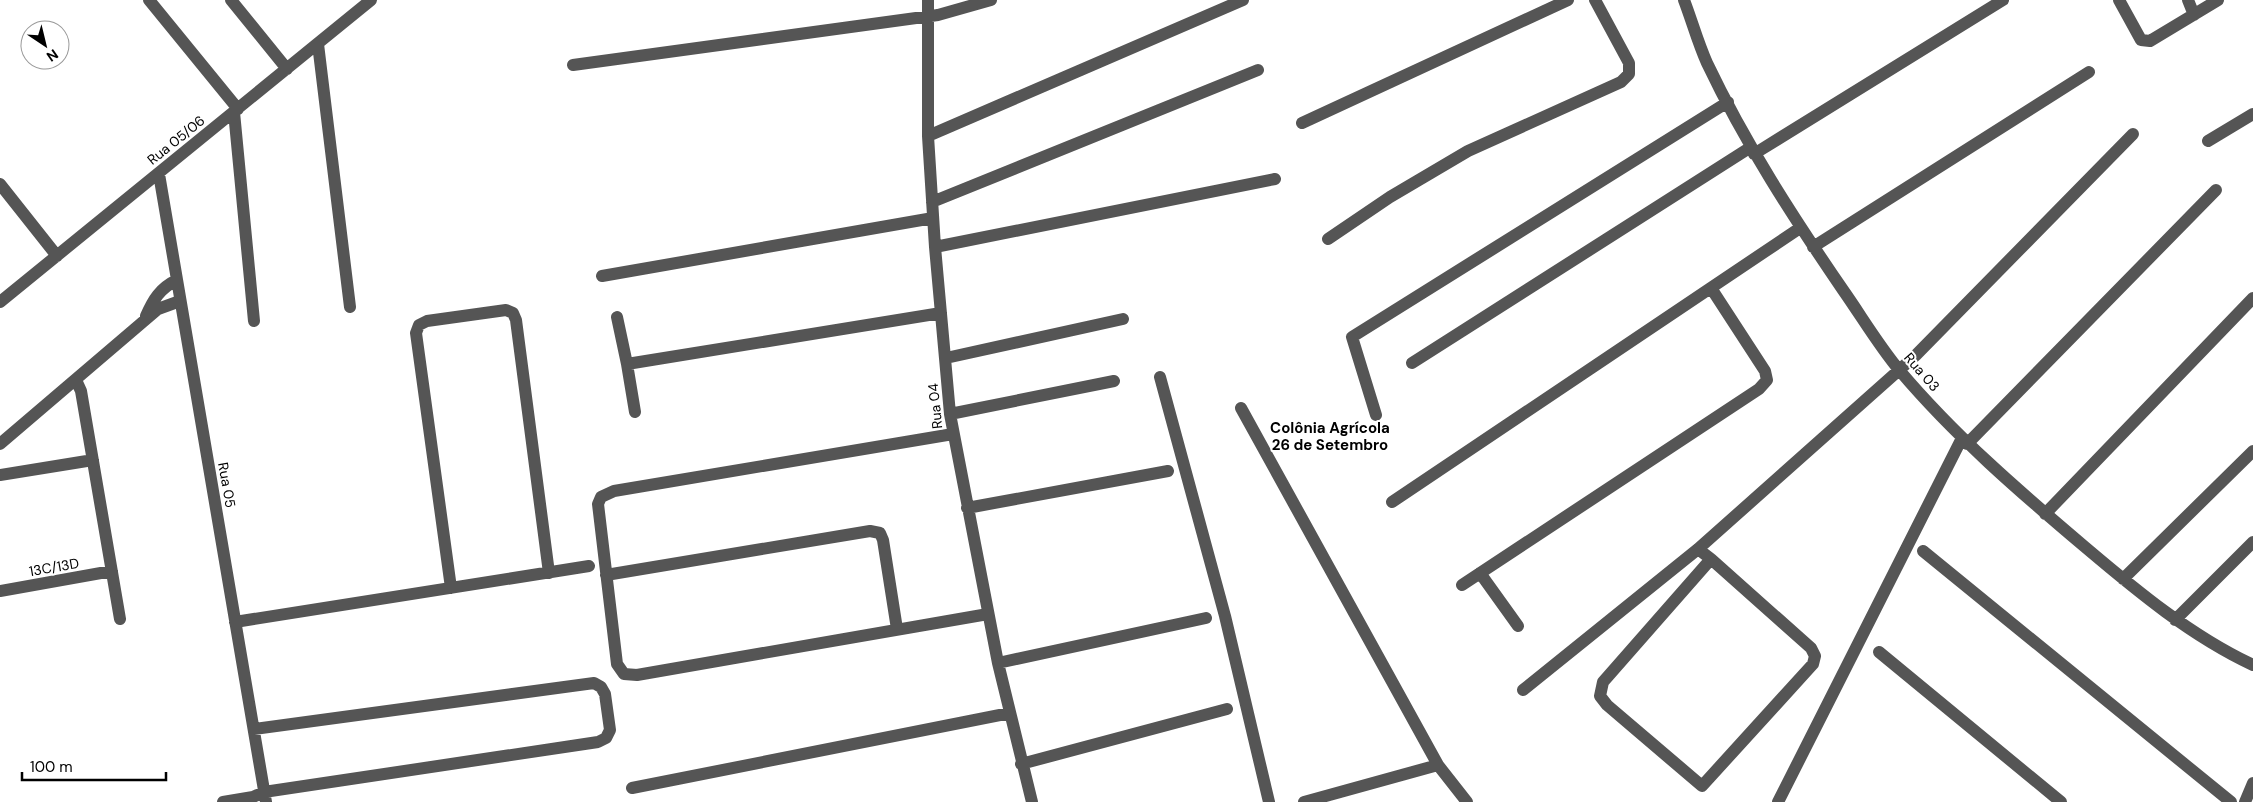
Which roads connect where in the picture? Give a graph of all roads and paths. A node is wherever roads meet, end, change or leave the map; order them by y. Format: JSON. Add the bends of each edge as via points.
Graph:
{"nodes":[{"id":1,"x":149,"y":0,"type":"edge"},
{"id":2,"x":231,"y":0,"type":"edge"},
{"id":3,"x":371,"y":0,"type":"edge"},
{"id":4,"x":928,"y":0,"type":"edge"},
{"id":5,"x":991,"y":0,"type":"edge"},
{"id":6,"x":1243,"y":0,"type":"edge"},
{"id":7,"x":1568,"y":0,"type":"edge"},
{"id":8,"x":1595,"y":0,"type":"edge"},
{"id":9,"x":1684,"y":0,"type":"edge"},
{"id":10,"x":2003,"y":0,"type":"edge"},
{"id":11,"x":2119,"y":0,"type":"edge"},
{"id":12,"x":2188,"y":0,"type":"edge"},
{"id":13,"x":2218,"y":0,"type":"edge"},
{"id":14,"x":2194,"y":15,"type":"junction"},
{"id":15,"x":928,"y":16,"type":"junction"},
{"id":16,"x":318,"y":44,"type":"junction"},
{"id":17,"x":573,"y":65,"type":"dead end"},
{"id":18,"x":287,"y":69,"type":"junction"},
{"id":19,"x":1258,"y":70,"type":"dead end"},
{"id":20,"x":2089,"y":72,"type":"dead end"},
{"id":21,"x":1728,"y":102,"type":"junction"},
{"id":22,"x":236,"y":110,"type":"junction"},
{"id":23,"x":2253,"y":114,"type":"edge"},
{"id":24,"x":1302,"y":123,"type":"dead end"},
{"id":25,"x":2133,"y":134,"type":"dead end"},
{"id":26,"x":928,"y":136,"type":"junction"},
{"id":27,"x":2208,"y":140,"type":"dead end"},
{"id":28,"x":1752,"y":150,"type":"junction"},
{"id":29,"x":159,"y":174,"type":"junction"},
{"id":30,"x":1275,"y":178,"type":"dead end"},
{"id":31,"x":0,"y":184,"type":"edge"},
{"id":32,"x":2216,"y":190,"type":"dead end"},
{"id":33,"x":932,"y":202,"type":"junction"},
{"id":34,"x":933,"y":218,"type":"junction"},
{"id":35,"x":1800,"y":228,"type":"junction"},
{"id":36,"x":1328,"y":239,"type":"dead end"},
{"id":37,"x":935,"y":247,"type":"junction"},
{"id":38,"x":1813,"y":247,"type":"junction"},
{"id":39,"x":58,"y":256,"type":"junction"},
{"id":40,"x":602,"y":276,"type":"dead end"},
{"id":41,"x":177,"y":280,"type":"junction"},
{"id":42,"x":1711,"y":288,"type":"junction"},
{"id":43,"x":2253,"y":298,"type":"edge"},
{"id":44,"x":180,"y":301,"type":"junction"},
{"id":45,"x":0,"y":302,"type":"edge"},
{"id":46,"x":350,"y":307,"type":"dead end"},
{"id":47,"x":941,"y":313,"type":"junction"},
{"id":48,"x":617,"y":317,"type":"dead end"},
{"id":49,"x":1123,"y":319,"type":"dead end"},
{"id":50,"x":254,"y":321,"type":"dead end"},
{"id":51,"x":143,"y":322,"type":"junction"},
{"id":52,"x":946,"y":358,"type":"junction"},
{"id":53,"x":1412,"y":362,"type":"dead end"},
{"id":54,"x":627,"y":364,"type":"junction"},
{"id":55,"x":1899,"y":370,"type":"junction"},
{"id":56,"x":1160,"y":377,"type":"dead end"},
{"id":57,"x":76,"y":380,"type":"junction"},
{"id":58,"x":1114,"y":381,"type":"dead end"},
{"id":59,"x":1241,"y":408,"type":"dead end"},
{"id":60,"x":635,"y":412,"type":"dead end"},
{"id":61,"x":950,"y":414,"type":"junction"},
{"id":62,"x":1376,"y":415,"type":"dead end"},
{"id":63,"x":953,"y":434,"type":"junction"},
{"id":64,"x":1964,"y":441,"type":"junction"},
{"id":65,"x":0,"y":444,"type":"edge"},
{"id":66,"x":2253,"y":451,"type":"edge"},
{"id":67,"x":93,"y":460,"type":"junction"},
{"id":68,"x":1168,"y":471,"type":"dead end"},
{"id":69,"x":0,"y":475,"type":"edge"},
{"id":70,"x":1392,"y":502,"type":"dead end"},
{"id":71,"x":967,"y":508,"type":"junction"},
{"id":72,"x":2045,"y":514,"type":"junction"},
{"id":73,"x":2253,"y":542,"type":"edge"},
{"id":74,"x":1698,"y":549,"type":"junction"},
{"id":75,"x":1923,"y":552,"type":"dead end"},
{"id":76,"x":1710,"y":559,"type":"junction"},
{"id":77,"x":590,"y":566,"type":"dead end"},
{"id":78,"x":112,"y":572,"type":"junction"},
{"id":79,"x":548,"y":573,"type":"junction"},
{"id":80,"x":1480,"y":573,"type":"junction"},
{"id":81,"x":606,"y":576,"type":"junction"},
{"id":82,"x":2123,"y":580,"type":"junction"},
{"id":83,"x":1462,"y":585,"type":"dead end"},
{"id":84,"x":451,"y":588,"type":"junction"},
{"id":85,"x":0,"y":591,"type":"edge"},
{"id":86,"x":988,"y":614,"type":"junction"},
{"id":87,"x":1206,"y":618,"type":"dead end"},
{"id":88,"x":120,"y":619,"type":"dead end"},
{"id":89,"x":2175,"y":620,"type":"junction"},
{"id":90,"x":235,"y":622,"type":"junction"},
{"id":91,"x":1518,"y":626,"type":"dead end"},
{"id":92,"x":897,"y":630,"type":"junction"},
{"id":93,"x":1879,"y":652,"type":"dead end"},
{"id":94,"x":998,"y":663,"type":"junction"},
{"id":95,"x":2253,"y":666,"type":"edge"},
{"id":96,"x":1522,"y":690,"type":"dead end"},
{"id":97,"x":1227,"y":709,"type":"dead end"},
{"id":98,"x":1010,"y":713,"type":"junction"},
{"id":99,"x":254,"y":729,"type":"junction"},
{"id":100,"x":1022,"y":764,"type":"junction"},
{"id":101,"x":1438,"y":765,"type":"junction"},
{"id":102,"x":2253,"y":783,"type":"edge"},
{"id":103,"x":632,"y":788,"type":"dead end"},
{"id":104,"x":265,"y":797,"type":"edge"},
{"id":105,"x":2217,"y":798,"type":"edge"},
{"id":106,"x":1309,"y":801,"type":"edge"},
{"id":107,"x":223,"y":802,"type":"edge"},
{"id":108,"x":1032,"y":802,"type":"edge"},
{"id":109,"x":1269,"y":802,"type":"edge"},
{"id":110,"x":1467,"y":802,"type":"edge"},
{"id":111,"x":1778,"y":802,"type":"edge"},
{"id":112,"x":2061,"y":802,"type":"edge"},
{"id":113,"x":2231,"y":802,"type":"edge"},
{"id":114,"x":2245,"y":802,"type":"edge"}],
"edges":[{"from":1,"to":22,"type":"street"},
{"from":2,"to":18,"type":"street"},
{"from":3,"to":16,"type":"street","name":"Rua 05/06"},
{"from":4,"to":15,"type":"street","name":"Rua 04"},
{"from":5,"to":15,"type":"street"},
{"from":6,"to":26,"type":"street"},
{"from":7,"to":24,"type":"street"},
{"from":8,"to":36,"type":"street","via":[[1629,63],[1629,74],[1621,82],[1468,152],[1390,197]]},
{"from":9,"to":21,"type":"street","name":"Rua 03","via":[[1706,62]]},
{"from":10,"to":28,"type":"street"},
{"from":11,"to":14,"type":"street","via":[[2141,40],[2150,41]]},
{"from":12,"to":14,"type":"street"},
{"from":13,"to":14,"type":"street"},
{"from":15,"to":17,"type":"street"},
{"from":15,"to":26,"type":"street","name":"Rua 04"},
{"from":16,"to":18,"type":"street","name":"Rua 05/06"},
{"from":16,"to":46,"type":"street"},
{"from":18,"to":22,"type":"street","name":"Rua 05/06"},
{"from":19,"to":33,"type":"street"},
{"from":20,"to":38,"type":"street"},
{"from":21,"to":28,"type":"street","name":"Rua 03"},
{"from":21,"to":62,"type":"street","via":[[1352,337]]},
{"from":22,"to":29,"type":"street","name":"Rua 05/06"},
{"from":22,"to":50,"type":"street"},
{"from":23,"to":27,"type":"street"},
{"from":25,"to":55,"type":"street"},
{"from":26,"to":33,"type":"street","name":"Rua 04"},
{"from":28,"to":35,"type":"street","name":"Rua 03"},
{"from":28,"to":53,"type":"street"},
{"from":29,"to":39,"type":"street","name":"Rua 05/06"},
{"from":29,"to":41,"type":"street","name":"Rua 05"},
{"from":30,"to":37,"type":"street"},
{"from":31,"to":39,"type":"street"},
{"from":32,"to":64,"type":"street"},
{"from":33,"to":34,"type":"street","name":"Rua 04"},
{"from":34,"to":37,"type":"street","name":"Rua 04"},
{"from":34,"to":40,"type":"street"},
{"from":35,"to":38,"type":"street","name":"Rua 03"},
{"from":35,"to":42,"type":"street"},
{"from":37,"to":47,"type":"street","name":"Rua 04"},
{"from":38,"to":55,"type":"street","name":"Rua 03"},
{"from":39,"to":45,"type":"street","name":"Rua 05/06"},
{"from":41,"to":44,"type":"street","name":"Rua 05"},
{"from":41,"to":51,"type":"street","via":[[167,284],[155,296]]},
{"from":42,"to":70,"type":"street"},
{"from":42,"to":80,"type":"street","via":[[1765,371],[1767,380],[1759,389]]},
{"from":43,"to":72,"type":"street"},
{"from":44,"to":51,"type":"street","via":[[158,309]]},
{"from":44,"to":90,"type":"street","name":"Rua 05"},
{"from":47,"to":52,"type":"street","name":"Rua 04"},
{"from":47,"to":54,"type":"street"},
{"from":48,"to":54,"type":"street"},
{"from":49,"to":52,"type":"street"},
{"from":51,"to":57,"type":"street"},
{"from":52,"to":61,"type":"street","name":"Rua 04"},
{"from":54,"to":60,"type":"street"},
{"from":55,"to":64,"type":"street","name":"Rua 03"},
{"from":55,"to":74,"type":"street"},
{"from":56,"to":109,"type":"street","via":[[1225,616]]},
{"from":57,"to":65,"type":"street"},
{"from":57,"to":67,"type":"street","via":[[81,391]]},
{"from":58,"to":61,"type":"street"},
{"from":59,"to":101,"type":"street"},
{"from":61,"to":63,"type":"street","name":"Rua 04"},
{"from":63,"to":71,"type":"street","name":"Rua 04"},
{"from":63,"to":81,"type":"street","via":[[614,491],[601,497],[598,504]]},
{"from":64,"to":72,"type":"street","name":"Rua 03"},
{"from":64,"to":111,"type":"street"},
{"from":66,"to":82,"type":"street"},
{"from":67,"to":69,"type":"street"},
{"from":67,"to":78,"type":"street"},
{"from":68,"to":71,"type":"street"},
{"from":71,"to":86,"type":"street","name":"Rua 04"},
{"from":72,"to":82,"type":"street","name":"Rua 03"},
{"from":73,"to":89,"type":"street"},
{"from":74,"to":76,"type":"street"},
{"from":74,"to":96,"type":"street"},
{"from":75,"to":105,"type":"street"},
{"from":76,"to":76,"type":"street","via":[[1811,648],[1815,656],[1813,664],[1702,786],[1600,696],[1603,682]]},
{"from":77,"to":79,"type":"street"},
{"from":78,"to":85,"type":"street","name":"13C/13D"},
{"from":78,"to":88,"type":"street"},
{"from":79,"to":84,"type":"street"},
{"from":79,"to":84,"type":"street","via":[[516,320],[506,310],[427,320],[419,325],[416,333]]},
{"from":80,"to":83,"type":"street"},
{"from":80,"to":91,"type":"street"},
{"from":81,"to":92,"type":"street","via":[[870,531],[880,533],[883,540]]},
{"from":81,"to":92,"type":"street","via":[[617,664],[624,674],[637,676]]},
{"from":82,"to":89,"type":"street","name":"Rua 03"},
{"from":84,"to":90,"type":"street"},
{"from":86,"to":92,"type":"street"},
{"from":86,"to":94,"type":"street","name":"Rua 04"},
{"from":87,"to":94,"type":"street"},
{"from":89,"to":95,"type":"street","name":"Rua 03","via":[[2222,651]]},
{"from":90,"to":99,"type":"street","name":"Rua 05"},
{"from":93,"to":112,"type":"street"},
{"from":94,"to":98,"type":"street","name":"Rua 04"},
{"from":97,"to":100,"type":"street"},
{"from":98,"to":100,"type":"street","name":"Rua 04"},
{"from":98,"to":103,"type":"street"},
{"from":99,"to":104,"type":"street","name":"Rua 05"},
{"from":99,"to":104,"type":"street","via":[[594,683],[605,694],[610,730],[606,738],[598,742]]},
{"from":100,"to":108,"type":"street","name":"Rua 04"},
{"from":101,"to":106,"type":"street"},
{"from":101,"to":110,"type":"street"},
{"from":102,"to":114,"type":"street"},
{"from":104,"to":107,"type":"street"},
{"from":105,"to":113,"type":"street"}]}
